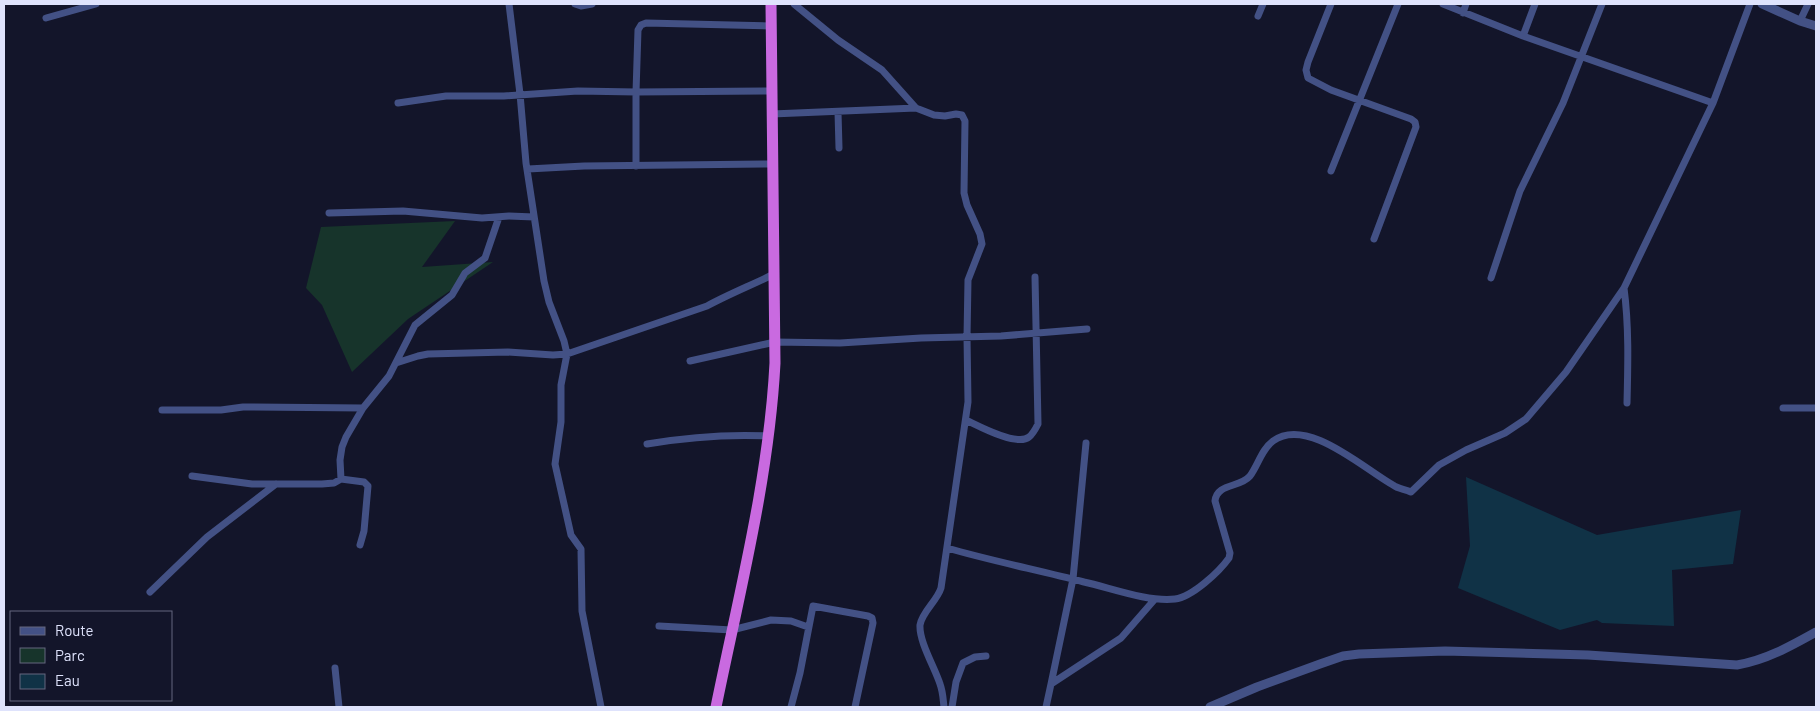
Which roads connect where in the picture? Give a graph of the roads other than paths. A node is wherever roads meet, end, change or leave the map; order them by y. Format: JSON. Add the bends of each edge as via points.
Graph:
{"nodes":[{"id":1,"x":96,"y":4,"type":"edge"},
{"id":2,"x":509,"y":4,"type":"edge"},
{"id":3,"x":575,"y":4,"type":"edge"},
{"id":4,"x":592,"y":4,"type":"edge"},
{"id":5,"x":771,"y":4,"type":"edge"},
{"id":6,"x":794,"y":4,"type":"edge"},
{"id":7,"x":1262,"y":4,"type":"edge"},
{"id":8,"x":1331,"y":4,"type":"edge"},
{"id":9,"x":1398,"y":4,"type":"edge"},
{"id":10,"x":1443,"y":4,"type":"edge"},
{"id":11,"x":1466,"y":4,"type":"edge"},
{"id":12,"x":1535,"y":4,"type":"edge"},
{"id":13,"x":1602,"y":4,"type":"edge"},
{"id":14,"x":1750,"y":4,"type":"edge"},
{"id":15,"x":1762,"y":4,"type":"edge"},
{"id":16,"x":1808,"y":4,"type":"edge"},
{"id":17,"x":1462,"y":13,"type":"junction"},
{"id":18,"x":1258,"y":16,"type":"dead end"},
{"id":19,"x":46,"y":18,"type":"dead end"},
{"id":20,"x":1800,"y":21,"type":"junction"},
{"id":21,"x":771,"y":26,"type":"junction"},
{"id":22,"x":1816,"y":26,"type":"edge"},
{"id":23,"x":1523,"y":36,"type":"junction"},
{"id":24,"x":1581,"y":57,"type":"junction"},
{"id":25,"x":772,"y":91,"type":"junction"},
{"id":26,"x":636,"y":92,"type":"junction"},
{"id":27,"x":520,"y":94,"type":"junction"},
{"id":28,"x":1360,"y":100,"type":"junction"},
{"id":29,"x":398,"y":103,"type":"dead end"},
{"id":30,"x":1714,"y":103,"type":"junction"},
{"id":31,"x":916,"y":108,"type":"junction"},
{"id":32,"x":838,"y":112,"type":"junction"},
{"id":33,"x":772,"y":114,"type":"junction"},
{"id":34,"x":839,"y":148,"type":"dead end"},
{"id":35,"x":773,"y":164,"type":"junction"},
{"id":36,"x":636,"y":166,"type":"junction"},
{"id":37,"x":528,"y":169,"type":"junction"},
{"id":38,"x":1331,"y":171,"type":"dead end"},
{"id":39,"x":329,"y":213,"type":"dead end"},
{"id":40,"x":498,"y":217,"type":"junction"},
{"id":41,"x":534,"y":217,"type":"junction"},
{"id":42,"x":1374,"y":239,"type":"dead end"},
{"id":43,"x":774,"y":274,"type":"junction"},
{"id":44,"x":1035,"y":277,"type":"dead end"},
{"id":45,"x":1491,"y":278,"type":"dead end"},
{"id":46,"x":1624,"y":288,"type":"junction"},
{"id":47,"x":1087,"y":329,"type":"dead end"},
{"id":48,"x":1037,"y":333,"type":"junction"},
{"id":49,"x":967,"y":337,"type":"junction"},
{"id":50,"x":775,"y":342,"type":"junction"},
{"id":51,"x":567,"y":354,"type":"junction"},
{"id":52,"x":690,"y":361,"type":"dead end"},
{"id":53,"x":396,"y":363,"type":"junction"},
{"id":54,"x":1627,"y":403,"type":"dead end"},
{"id":55,"x":363,"y":408,"type":"junction"},
{"id":56,"x":1783,"y":408,"type":"dead end"},
{"id":57,"x":1816,"y":408,"type":"edge"},
{"id":58,"x":162,"y":410,"type":"dead end"},
{"id":59,"x":966,"y":420,"type":"junction"},
{"id":60,"x":768,"y":436,"type":"junction"},
{"id":61,"x":1086,"y":443,"type":"dead end"},
{"id":62,"x":647,"y":444,"type":"dead end"},
{"id":63,"x":192,"y":476,"type":"dead end"},
{"id":64,"x":341,"y":479,"type":"junction"},
{"id":65,"x":277,"y":484,"type":"junction"},
{"id":66,"x":360,"y":545,"type":"dead end"},
{"id":67,"x":946,"y":548,"type":"junction"},
{"id":68,"x":1073,"y":579,"type":"junction"},
{"id":69,"x":150,"y":592,"type":"dead end"},
{"id":70,"x":1155,"y":599,"type":"junction"},
{"id":71,"x":659,"y":626,"type":"dead end"},
{"id":72,"x":808,"y":627,"type":"junction"},
{"id":73,"x":732,"y":630,"type":"junction"},
{"id":74,"x":1816,"y":632,"type":"edge"},
{"id":75,"x":986,"y":656,"type":"dead end"},
{"id":76,"x":335,"y":668,"type":"dead end"},
{"id":77,"x":1051,"y":684,"type":"junction"},
{"id":78,"x":339,"y":707,"type":"edge"},
{"id":79,"x":602,"y":707,"type":"edge"},
{"id":80,"x":716,"y":707,"type":"edge"},
{"id":81,"x":791,"y":707,"type":"edge"},
{"id":82,"x":855,"y":707,"type":"edge"},
{"id":83,"x":944,"y":707,"type":"edge"},
{"id":84,"x":952,"y":707,"type":"edge"},
{"id":85,"x":1046,"y":707,"type":"edge"},
{"id":86,"x":1210,"y":707,"type":"edge"}],
"edges":[{"from":1,"to":19,"type":"street"},
{"from":2,"to":27,"type":"street"},
{"from":3,"to":4,"type":"street"},
{"from":5,"to":21,"type":"highway"},
{"from":6,"to":31,"type":"street","via":[[882,70]]},
{"from":7,"to":18,"type":"street"},
{"from":8,"to":28,"type":"street","via":[[1308,62],[1308,78]]},
{"from":9,"to":28,"type":"street"},
{"from":10,"to":17,"type":"street"},
{"from":11,"to":17,"type":"street"},
{"from":12,"to":23,"type":"street"},
{"from":13,"to":24,"type":"street"},
{"from":14,"to":30,"type":"street"},
{"from":15,"to":20,"type":"street"},
{"from":16,"to":20,"type":"street"},
{"from":17,"to":23,"type":"street"},
{"from":20,"to":22,"type":"street"},
{"from":21,"to":25,"type":"highway"},
{"from":21,"to":26,"type":"street","via":[[641,25],[638,30]]},
{"from":23,"to":24,"type":"street"},
{"from":24,"to":30,"type":"street"},
{"from":24,"to":45,"type":"street","via":[[1563,104],[1520,192]]},
{"from":25,"to":26,"type":"street"},
{"from":25,"to":33,"type":"highway"},
{"from":26,"to":27,"type":"street"},
{"from":26,"to":36,"type":"street"},
{"from":27,"to":29,"type":"street","via":[[446,96]]},
{"from":27,"to":37,"type":"street"},
{"from":28,"to":38,"type":"street"},
{"from":28,"to":42,"type":"street","via":[[1411,119],[1416,127]]},
{"from":30,"to":46,"type":"street"},
{"from":31,"to":32,"type":"street"},
{"from":31,"to":49,"type":"street","via":[[934,116],[962,115],[965,121],[964,193],[982,244],[968,280]]},
{"from":32,"to":33,"type":"street"},
{"from":32,"to":34,"type":"street"},
{"from":33,"to":35,"type":"highway"},
{"from":35,"to":36,"type":"street"},
{"from":35,"to":43,"type":"highway"},
{"from":36,"to":37,"type":"street"},
{"from":37,"to":41,"type":"street"},
{"from":39,"to":40,"type":"street","via":[[403,211]]},
{"from":40,"to":41,"type":"street"},
{"from":40,"to":53,"type":"street","via":[[485,258],[465,274],[452,295],[415,325]]},
{"from":41,"to":51,"type":"street","via":[[549,302]]},
{"from":43,"to":50,"type":"highway"},
{"from":43,"to":51,"type":"street","via":[[707,306]]},
{"from":44,"to":48,"type":"street"},
{"from":46,"to":54,"type":"street","via":[[1629,359]]},
{"from":46,"to":70,"type":"street","via":[[1566,372],[1526,418],[1505,433],[1439,465],[1411,492],[1396,487],[1319,439],[1296,434],[1271,442],[1247,479],[1219,491],[1215,496],[1230,553],[1226,562],[1203,584],[1184,596]]},
{"from":47,"to":48,"type":"street"},
{"from":48,"to":49,"type":"street"},
{"from":48,"to":59,"type":"street","via":[[1038,424],[1030,437],[1024,440],[1007,437]]},
{"from":49,"to":50,"type":"street","via":[[840,343]]},
{"from":49,"to":59,"type":"street","via":[[969,381]]},
{"from":50,"to":52,"type":"street"},
{"from":50,"to":60,"type":"highway"},
{"from":51,"to":53,"type":"street","via":[[428,354]]},
{"from":51,"to":79,"type":"street","via":[[561,385],[556,464],[571,535],[581,549],[582,611]]},
{"from":53,"to":55,"type":"street"},
{"from":55,"to":58,"type":"street"},
{"from":55,"to":64,"type":"street","via":[[342,447]]},
{"from":56,"to":57,"type":"street"},
{"from":59,"to":67,"type":"street"},
{"from":60,"to":62,"type":"street","via":[[704,437]]},
{"from":60,"to":73,"type":"highway"},
{"from":61,"to":68,"type":"street"},
{"from":63,"to":65,"type":"street"},
{"from":64,"to":65,"type":"street","via":[[322,484]]},
{"from":64,"to":66,"type":"street","via":[[364,482],[368,486]]},
{"from":65,"to":69,"type":"street","via":[[207,537]]},
{"from":67,"to":68,"type":"street"},
{"from":67,"to":83,"type":"street","via":[[941,588],[920,625],[928,657],[940,682]]},
{"from":68,"to":70,"type":"street"},
{"from":68,"to":77,"type":"street"},
{"from":70,"to":77,"type":"street","via":[[1122,638]]},
{"from":71,"to":73,"type":"street"},
{"from":72,"to":73,"type":"street","via":[[791,621],[771,620]]},
{"from":72,"to":81,"type":"street"},
{"from":72,"to":82,"type":"street","via":[[813,606],[872,618]]},
{"from":73,"to":80,"type":"highway"},
{"from":74,"to":86,"type":"street","via":[[1776,654],[1737,664],[1455,651],[1359,654],[1320,664]]},
{"from":75,"to":84,"type":"street","via":[[963,663]]},
{"from":76,"to":78,"type":"street"},
{"from":77,"to":85,"type":"street"}]}
